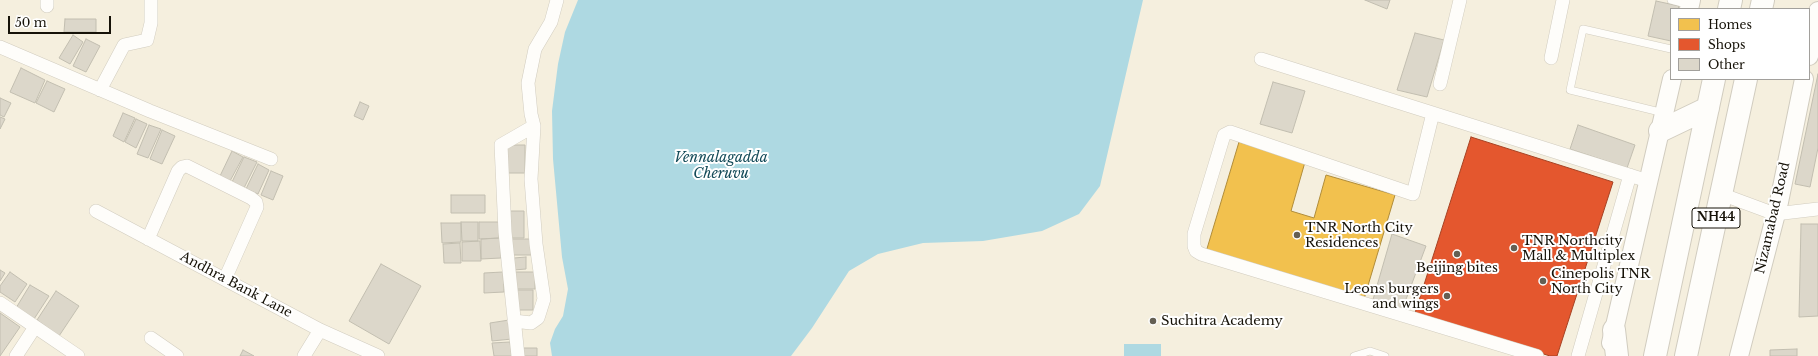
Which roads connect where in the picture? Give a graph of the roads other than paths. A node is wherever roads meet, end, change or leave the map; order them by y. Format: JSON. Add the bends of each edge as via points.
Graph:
{"nodes":[{"id":1,"x":151,"y":0,"type":"edge"},
{"id":2,"x":557,"y":0,"type":"edge"},
{"id":3,"x":1460,"y":0,"type":"edge"},
{"id":4,"x":1563,"y":0,"type":"edge"},
{"id":5,"x":1671,"y":0,"type":"edge"},
{"id":6,"x":1690,"y":5,"type":"edge"},
{"id":7,"x":1818,"y":11,"type":"edge"},
{"id":8,"x":1816,"y":34,"type":"edge"},
{"id":9,"x":0,"y":47,"type":"edge"},
{"id":10,"x":1670,"y":49,"type":"edge"},
{"id":11,"x":1812,"y":54,"type":"edge"},
{"id":12,"x":1262,"y":58,"type":"dead end"},
{"id":13,"x":1551,"y":58,"type":"dead end"},
{"id":14,"x":1672,"y":80,"type":"edge"},
{"id":15,"x":1714,"y":80,"type":"edge"},
{"id":16,"x":1746,"y":80,"type":"edge"},
{"id":17,"x":1804,"y":80,"type":"edge"},
{"id":18,"x":1440,"y":84,"type":"dead end"},
{"id":19,"x":100,"y":90,"type":"junction"},
{"id":20,"x":1708,"y":108,"type":"junction"},
{"id":21,"x":1434,"y":113,"type":"junction"},
{"id":22,"x":1662,"y":122,"type":"junction"},
{"id":23,"x":534,"y":126,"type":"junction"},
{"id":24,"x":271,"y":160,"type":"dead end"},
{"id":25,"x":1630,"y":175,"type":"junction"},
{"id":26,"x":1648,"y":181,"type":"junction"},
{"id":27,"x":1721,"y":194,"type":"junction"},
{"id":28,"x":1818,"y":209,"type":"edge"},
{"id":29,"x":96,"y":211,"type":"dead end"},
{"id":30,"x":1776,"y":214,"type":"junction"},
{"id":31,"x":148,"y":239,"type":"junction"},
{"id":32,"x":225,"y":279,"type":"junction"},
{"id":33,"x":0,"y":303,"type":"edge"},
{"id":34,"x":514,"y":321,"type":"junction"},
{"id":35,"x":35,"y":327,"type":"junction"},
{"id":36,"x":320,"y":330,"type":"junction"},
{"id":37,"x":1614,"y":330,"type":"junction"},
{"id":38,"x":151,"y":338,"type":"dead end"},
{"id":39,"x":16,"y":356,"type":"edge"},
{"id":40,"x":78,"y":356,"type":"edge"},
{"id":41,"x":177,"y":356,"type":"edge"},
{"id":42,"x":304,"y":356,"type":"edge"},
{"id":43,"x":378,"y":356,"type":"edge"},
{"id":44,"x":518,"y":356,"type":"edge"},
{"id":45,"x":1354,"y":356,"type":"edge"},
{"id":46,"x":1384,"y":356,"type":"edge"},
{"id":47,"x":1537,"y":356,"type":"edge"},
{"id":48,"x":1578,"y":356,"type":"edge"},
{"id":49,"x":1608,"y":356,"type":"edge"},
{"id":50,"x":1618,"y":356,"type":"edge"},
{"id":51,"x":1655,"y":356,"type":"edge"},
{"id":52,"x":1686,"y":356,"type":"edge"},
{"id":53,"x":1739,"y":356,"type":"edge"}],
"edges":[{"from":1,"to":19,"type":"street","via":[[151,23],[147,40],[124,44]]},
{"from":2,"to":23,"type":"street","via":[[551,22],[535,49],[528,83]]},
{"from":3,"to":18,"type":"street"},
{"from":4,"to":13,"type":"street"},
{"from":5,"to":6,"type":"lane"},
{"from":7,"to":8,"type":"main road"},
{"from":8,"to":11,"type":"main road"},
{"from":9,"to":19,"type":"street"},
{"from":10,"to":22,"type":"lane","via":[[1583,29],[1570,90]]},
{"from":12,"to":21,"type":"street"},
{"from":14,"to":22,"type":"main road"},
{"from":15,"to":20,"type":"highway","number":"NH44"},
{"from":16,"to":27,"type":"highway","number":"NH44"},
{"from":17,"to":30,"type":"main road","name":"Nizamabad Road"},
{"from":19,"to":24,"type":"street"},
{"from":20,"to":22,"type":"highway"},
{"from":20,"to":51,"type":"highway","number":"NH44"},
{"from":21,"to":25,"type":"street"},
{"from":21,"to":47,"type":"street","via":[[1413,194],[1230,132],[1224,134],[1194,234],[1196,251]]},
{"from":22,"to":26,"type":"main road"},
{"from":23,"to":34,"type":"street","via":[[501,145],[505,232]]},
{"from":23,"to":34,"type":"street","via":[[531,179],[536,244],[544,299],[538,318],[531,323]]},
{"from":25,"to":26,"type":"street"},
{"from":25,"to":48,"type":"street"},
{"from":26,"to":37,"type":"main road"},
{"from":27,"to":30,"type":"street"},
{"from":27,"to":52,"type":"highway","number":"NH44"},
{"from":28,"to":30,"type":"street"},
{"from":29,"to":31,"type":"street","name":"Andhra Bank Lane"},
{"from":30,"to":53,"type":"main road","name":"Nizamabad Road"},
{"from":31,"to":32,"type":"street","name":"Andhra Bank Lane"},
{"from":31,"to":32,"type":"street","via":[[182,167],[187,166],[252,198],[257,207]]},
{"from":32,"to":36,"type":"street","name":"Andhra Bank Lane"},
{"from":33,"to":35,"type":"street"},
{"from":34,"to":44,"type":"street"},
{"from":35,"to":39,"type":"street"},
{"from":35,"to":40,"type":"street"},
{"from":36,"to":42,"type":"street"},
{"from":36,"to":43,"type":"street","name":"Andhra Bank Lane"},
{"from":37,"to":49,"type":"main road"},
{"from":37,"to":50,"type":"highway"},
{"from":38,"to":41,"type":"street"},
{"from":45,"to":46,"type":"lane","via":[[1370,351]]}]}
